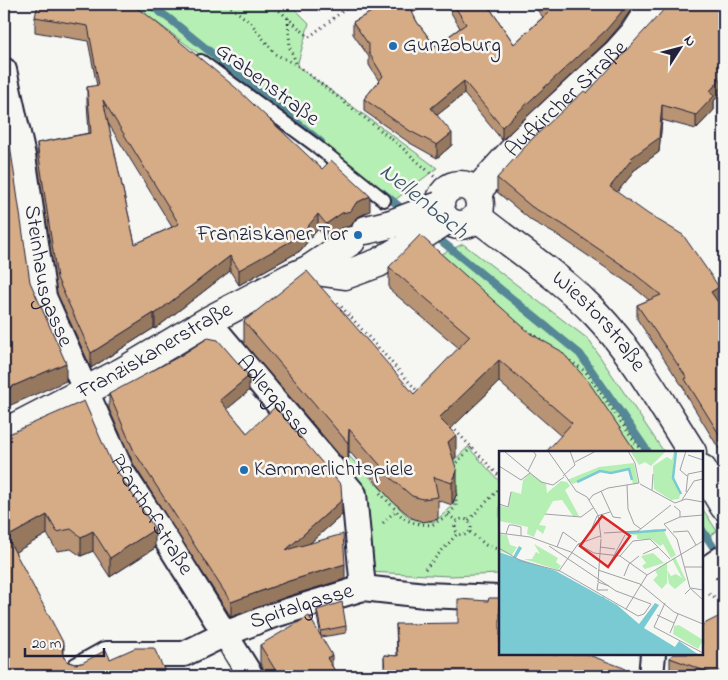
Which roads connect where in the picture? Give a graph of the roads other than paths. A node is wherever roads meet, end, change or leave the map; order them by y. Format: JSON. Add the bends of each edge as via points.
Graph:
{"nodes":[{"id":1,"x":654,"y":4,"type":"edge"},
{"id":2,"x":194,"y":56,"type":"edge"},
{"id":3,"x":4,"y":70,"type":"edge"},
{"id":4,"x":13,"y":159,"type":"edge"},
{"id":5,"x":476,"y":204,"type":"junction"},
{"id":6,"x":444,"y":205,"type":"junction"},
{"id":7,"x":373,"y":224,"type":"junction"},
{"id":8,"x":308,"y":270,"type":"junction"},
{"id":9,"x":208,"y":321,"type":"junction"},
{"id":10,"x":85,"y":391,"type":"junction"},
{"id":11,"x":4,"y":433,"type":"edge"},
{"id":12,"x":691,"y":451,"type":"edge"},
{"id":13,"x":703,"y":471,"type":"edge"},
{"id":14,"x":724,"y":506,"type":"edge"},
{"id":15,"x":363,"y":588,"type":"junction"},
{"id":16,"x":499,"y":598,"type":"edge"},
{"id":17,"x":225,"y":634,"type":"junction"},
{"id":18,"x":653,"y":655,"type":"edge"},
{"id":19,"x":76,"y":670,"type":"edge"},
{"id":20,"x":251,"y":676,"type":"edge"},
{"id":21,"x":651,"y":676,"type":"edge"}],
"edges":[{"from":1,"to":5,"type":"street","name":"Aufkircher Straße","via":[[617,53],[522,141]]},
{"from":2,"to":7,"type":"lane","name":"Grabenstraße","via":[[315,145]]},
{"from":3,"to":4,"type":"street","name":"Steinhausgasse"},
{"from":4,"to":10,"type":"street","name":"Steinhausgasse","via":[[44,297]]},
{"from":5,"to":6,"type":"street","via":[[465,184],[459,184]]},
{"from":5,"to":6,"type":"street","via":[[466,224],[459,225],[452,224]]},
{"from":5,"to":12,"type":"street","name":"Wiestorstraße","via":[[574,293],[618,339]]},
{"from":6,"to":7,"type":"street","name":"Franziskanerstraße","bridge":true},
{"from":6,"to":8,"type":"street","bridge":true,"via":[[408,245],[378,263],[346,276]]},
{"from":7,"to":8,"type":"street","name":"Franziskanerstraße"},
{"from":8,"to":9,"type":"street","name":"Franziskanerstraße"},
{"from":9,"to":10,"type":"street","name":"Franziskanerstraße"},
{"from":9,"to":15,"type":"street","name":"Adlergasse","via":[[354,494]]},
{"from":10,"to":11,"type":"street","name":"Franziskanerstraße"},
{"from":10,"to":17,"type":"street","name":"Pfarrhofstraße","via":[[122,472]]},
{"from":13,"to":14,"type":"street"},
{"from":15,"to":16,"type":"street","name":"Spitalgasse"},
{"from":15,"to":17,"type":"street","name":"Spitalgasse","via":[[271,616]]},
{"from":17,"to":19,"type":"street","name":"Spitalgasse","via":[[184,654],[106,654]]},
{"from":17,"to":20,"type":"street","name":"Pfarrhofstraße"},
{"from":18,"to":21,"type":"street"}]}
